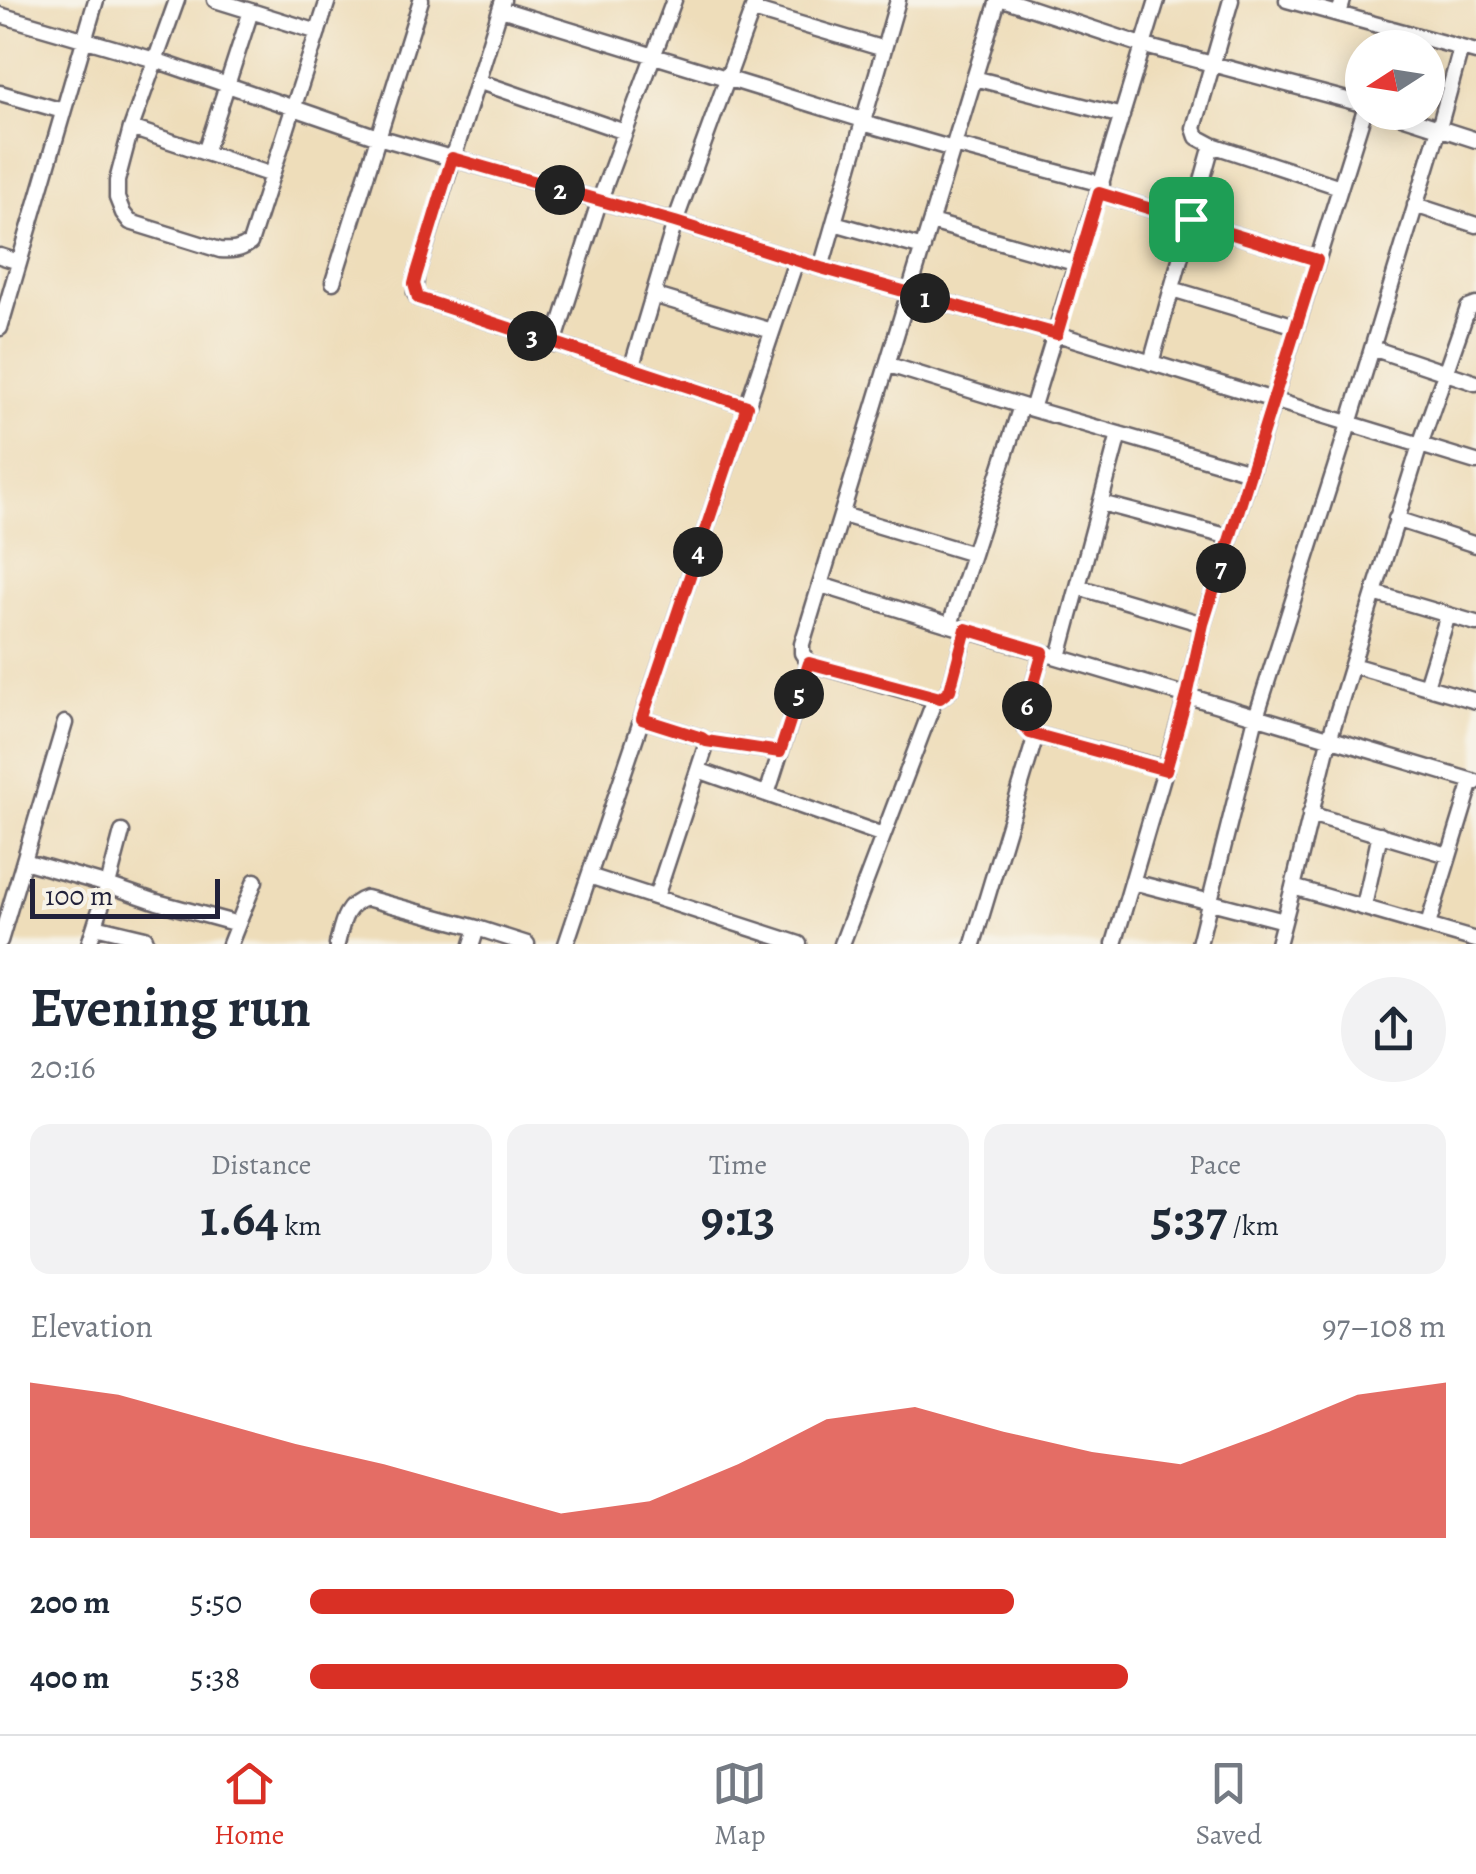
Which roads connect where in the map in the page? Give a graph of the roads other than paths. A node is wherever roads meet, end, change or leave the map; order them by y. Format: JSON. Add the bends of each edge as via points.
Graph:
{"nodes":[{"id":1,"x":96,"y":0,"type":"edge"},
{"id":2,"x":176,"y":0,"type":"edge"},
{"id":3,"x":216,"y":0,"type":"edge"},
{"id":4,"x":328,"y":0,"type":"edge"},
{"id":5,"x":420,"y":0,"type":"edge"},
{"id":6,"x":674,"y":0,"type":"edge"},
{"id":7,"x":898,"y":0,"type":"edge"},
{"id":8,"x":998,"y":0,"type":"edge"},
{"id":9,"x":1006,"y":0,"type":"edge"},
{"id":10,"x":1157,"y":0,"type":"edge"},
{"id":11,"x":1231,"y":0,"type":"edge"},
{"id":12,"x":1287,"y":0,"type":"edge"},
{"id":13,"x":502,"y":5,"type":"edge"},
{"id":14,"x":755,"y":5,"type":"edge"},
{"id":15,"x":1341,"y":7,"type":"edge"},
{"id":16,"x":252,"y":11,"type":"junction"},
{"id":17,"x":0,"y":15,"type":"edge"},
{"id":18,"x":1390,"y":28,"type":"joint"},
{"id":19,"x":318,"y":32,"type":"junction"},
{"id":20,"x":85,"y":39,"type":"junction"},
{"id":21,"x":1144,"y":46,"type":"junction"},
{"id":22,"x":884,"y":49,"type":"junction"},
{"id":23,"x":1468,"y":50,"type":"edge"},
{"id":24,"x":654,"y":56,"type":"junction"},
{"id":25,"x":155,"y":60,"type":"junction"},
{"id":26,"x":1212,"y":64,"type":"junction"},
{"id":27,"x":729,"y":78,"type":"junction"},
{"id":28,"x":974,"y":78,"type":"junction"},
{"id":29,"x":477,"y":82,"type":"junction"},
{"id":30,"x":227,"y":86,"type":"junction"},
{"id":31,"x":0,"y":93,"type":"edge"},
{"id":32,"x":1345,"y":99,"type":"edge"},
{"id":33,"x":295,"y":108,"type":"junction"},
{"id":34,"x":63,"y":111,"type":"junction"},
{"id":35,"x":1445,"y":112,"type":"edge"},
{"id":36,"x":1122,"y":116,"type":"junction"},
{"id":37,"x":863,"y":122,"type":"junction"},
{"id":38,"x":132,"y":128,"type":"junction"},
{"id":39,"x":1358,"y":130,"type":"edge"},
{"id":40,"x":1438,"y":130,"type":"edge"},
{"id":41,"x":1445,"y":130,"type":"edge"},
{"id":42,"x":624,"y":132,"type":"junction"},
{"id":43,"x":378,"y":137,"type":"junction"},
{"id":44,"x":1476,"y":140,"type":"edge"},
{"id":45,"x":1212,"y":145,"type":"junction"},
{"id":46,"x":954,"y":147,"type":"junction"},
{"id":47,"x":204,"y":152,"type":"junction"},
{"id":48,"x":452,"y":158,"type":"junction"},
{"id":49,"x":272,"y":176,"type":"junction"},
{"id":50,"x":1340,"y":187,"type":"junction"},
{"id":51,"x":1101,"y":188,"type":"junction"},
{"id":52,"x":599,"y":202,"type":"junction"},
{"id":53,"x":1415,"y":205,"type":"junction"},
{"id":54,"x":1191,"y":219,"type":"junction"},
{"id":55,"x":675,"y":222,"type":"junction"},
{"id":56,"x":931,"y":222,"type":"junction"},
{"id":57,"x":834,"y":223,"type":"junction"},
{"id":58,"x":1476,"y":224,"type":"edge"},
{"id":59,"x":924,"y":248,"type":"junction"},
{"id":60,"x":0,"y":256,"type":"edge"},
{"id":61,"x":796,"y":260,"type":"junction"},
{"id":62,"x":1317,"y":260,"type":"junction"},
{"id":63,"x":19,"y":262,"type":"junction"},
{"id":64,"x":1078,"y":264,"type":"junction"},
{"id":65,"x":821,"y":268,"type":"junction"},
{"id":66,"x":333,"y":282,"type":"dead end"},
{"id":67,"x":1172,"y":289,"type":"junction"},
{"id":68,"x":910,"y":294,"type":"junction"},
{"id":69,"x":653,"y":295,"type":"junction"},
{"id":70,"x":1476,"y":305,"type":"edge"},
{"id":71,"x":1296,"y":326,"type":"junction"},
{"id":72,"x":0,"y":328,"type":"edge"},
{"id":73,"x":772,"y":332,"type":"junction"},
{"id":74,"x":1057,"y":334,"type":"junction"},
{"id":75,"x":554,"y":344,"type":"junction"},
{"id":76,"x":1372,"y":348,"type":"junction"},
{"id":77,"x":1151,"y":364,"type":"junction"},
{"id":78,"x":888,"y":365,"type":"junction"},
{"id":79,"x":631,"y":369,"type":"junction"},
{"id":80,"x":1446,"y":373,"type":"junction"},
{"id":81,"x":1476,"y":383,"type":"edge"},
{"id":82,"x":1272,"y":401,"type":"junction"},
{"id":83,"x":747,"y":406,"type":"junction"},
{"id":84,"x":1027,"y":408,"type":"junction"},
{"id":85,"x":1349,"y":424,"type":"junction"},
{"id":86,"x":1119,"y":434,"type":"junction"},
{"id":87,"x":1420,"y":445,"type":"junction"},
{"id":88,"x":1476,"y":462,"type":"edge"},
{"id":89,"x":1250,"y":472,"type":"junction"},
{"id":90,"x":1101,"y":503,"type":"junction"},
{"id":91,"x":842,"y":515,"type":"junction"},
{"id":92,"x":1396,"y":519,"type":"junction"},
{"id":93,"x":1230,"y":538,"type":"junction"},
{"id":94,"x":1476,"y":545,"type":"edge"},
{"id":95,"x":973,"y":554,"type":"junction"},
{"id":96,"x":821,"y":585,"type":"junction"},
{"id":97,"x":1078,"y":587,"type":"junction"},
{"id":98,"x":1374,"y":594,"type":"junction"},
{"id":99,"x":1448,"y":615,"type":"junction"},
{"id":100,"x":1476,"y":623,"type":"edge"},
{"id":101,"x":1203,"y":624,"type":"junction"},
{"id":102,"x":950,"y":625,"type":"junction"},
{"id":103,"x":966,"y":629,"type":"junction"},
{"id":104,"x":1043,"y":652,"type":"junction"},
{"id":105,"x":1059,"y":657,"type":"junction"},
{"id":106,"x":809,"y":663,"type":"junction"},
{"id":107,"x":1352,"y":665,"type":"junction"},
{"id":108,"x":1426,"y":686,"type":"junction"},
{"id":109,"x":1187,"y":696,"type":"junction"},
{"id":110,"x":935,"y":699,"type":"junction"},
{"id":111,"x":1476,"y":700,"type":"edge"},
{"id":112,"x":1256,"y":717,"type":"junction"},
{"id":113,"x":642,"y":719,"type":"junction"},
{"id":114,"x":66,"y":722,"type":"dead end"},
{"id":115,"x":1036,"y":735,"type":"junction"},
{"id":116,"x":1330,"y":740,"type":"junction"},
{"id":117,"x":706,"y":741,"type":"junction"},
{"id":118,"x":780,"y":752,"type":"junction"},
{"id":119,"x":698,"y":770,"type":"junction"},
{"id":120,"x":1166,"y":770,"type":"junction"},
{"id":121,"x":1474,"y":782,"type":"edge"},
{"id":122,"x":768,"y":794,"type":"junction"},
{"id":123,"x":1310,"y":814,"type":"junction"},
{"id":124,"x":122,"y":832,"type":"dead end"},
{"id":125,"x":1380,"y":834,"type":"junction"},
{"id":126,"x":883,"y":835,"type":"junction"},
{"id":127,"x":1448,"y":855,"type":"junction"},
{"id":128,"x":24,"y":860,"type":"junction"},
{"id":129,"x":589,"y":876,"type":"junction"},
{"id":130,"x":255,"y":881,"type":"dead end"},
{"id":131,"x":1133,"y":882,"type":"junction"},
{"id":132,"x":108,"y":885,"type":"junction"},
{"id":133,"x":1293,"y":887,"type":"junction"},
{"id":134,"x":656,"y":897,"type":"junction"},
{"id":135,"x":1211,"y":902,"type":"junction"},
{"id":136,"x":1364,"y":906,"type":"junction"},
{"id":137,"x":1284,"y":921,"type":"junction"},
{"id":138,"x":238,"y":924,"type":"junction"},
{"id":139,"x":1428,"y":925,"type":"junction"},
{"id":140,"x":95,"y":926,"type":"junction"},
{"id":141,"x":477,"y":928,"type":"junction"},
{"id":142,"x":1444,"y":938,"type":"edge"},
{"id":143,"x":1476,"y":940,"type":"edge"},
{"id":144,"x":0,"y":941,"type":"edge"},
{"id":145,"x":89,"y":944,"type":"edge"},
{"id":146,"x":147,"y":944,"type":"edge"},
{"id":147,"x":230,"y":944,"type":"edge"},
{"id":148,"x":338,"y":944,"type":"edge"},
{"id":149,"x":472,"y":944,"type":"edge"},
{"id":150,"x":527,"y":944,"type":"edge"},
{"id":151,"x":566,"y":944,"type":"edge"},
{"id":152,"x":799,"y":944,"type":"edge"},
{"id":153,"x":842,"y":944,"type":"edge"},
{"id":154,"x":973,"y":944,"type":"edge"},
{"id":155,"x":1114,"y":944,"type":"edge"},
{"id":156,"x":1199,"y":944,"type":"edge"},
{"id":157,"x":1278,"y":944,"type":"edge"}],
"edges":[{"from":1,"to":20,"type":"street"},
{"from":2,"to":25,"type":"street"},
{"from":3,"to":16,"type":"street"},
{"from":4,"to":19,"type":"street"},
{"from":5,"to":43,"type":"street"},
{"from":6,"to":24,"type":"street"},
{"from":7,"to":22,"type":"street"},
{"from":8,"to":28,"type":"street"},
{"from":9,"to":21,"type":"street"},
{"from":10,"to":21,"type":"street"},
{"from":11,"to":26,"type":"street"},
{"from":12,"to":15,"type":"street"},
{"from":13,"to":24,"type":"street"},
{"from":13,"to":29,"type":"street"},
{"from":14,"to":22,"type":"street"},
{"from":14,"to":27,"type":"street"},
{"from":15,"to":18,"type":"street"},
{"from":16,"to":19,"type":"street"},
{"from":16,"to":30,"type":"street"},
{"from":17,"to":20,"type":"street"},
{"from":18,"to":23,"type":"street"},
{"from":19,"to":33,"type":"street"},
{"from":20,"to":25,"type":"street"},
{"from":20,"to":34,"type":"street"},
{"from":21,"to":26,"type":"street"},
{"from":21,"to":36,"type":"street"},
{"from":22,"to":37,"type":"street"},
{"from":23,"to":35,"type":"street"},
{"from":24,"to":27,"type":"street"},
{"from":24,"to":42,"type":"street"},
{"from":25,"to":30,"type":"street"},
{"from":25,"to":38,"type":"street"},
{"from":26,"to":32,"type":"street"},
{"from":26,"to":45,"type":"street","via":[[1194,128],[1197,138]]},
{"from":27,"to":37,"type":"street"},
{"from":27,"to":55,"type":"street"},
{"from":28,"to":36,"type":"street"},
{"from":28,"to":46,"type":"street"},
{"from":29,"to":42,"type":"street"},
{"from":29,"to":48,"type":"street"},
{"from":30,"to":33,"type":"street"},
{"from":30,"to":47,"type":"street"},
{"from":31,"to":34,"type":"street"},
{"from":33,"to":43,"type":"street"},
{"from":33,"to":49,"type":"street"},
{"from":34,"to":63,"type":"street"},
{"from":36,"to":51,"type":"street"},
{"from":37,"to":46,"type":"street"},
{"from":37,"to":57,"type":"street"},
{"from":38,"to":47,"type":"street"},
{"from":38,"to":49,"type":"street","via":[[116,180],[130,222],[220,250],[242,248],[250,243]]},
{"from":39,"to":50,"type":"street"},
{"from":40,"to":53,"type":"street"},
{"from":41,"to":44,"type":"street"},
{"from":42,"to":52,"type":"street"},
{"from":43,"to":48,"type":"street"},
{"from":43,"to":66,"type":"street"},
{"from":45,"to":50,"type":"street"},
{"from":45,"to":54,"type":"street"},
{"from":46,"to":51,"type":"street"},
{"from":46,"to":56,"type":"street"},
{"from":47,"to":49,"type":"street"},
{"from":48,"to":52,"type":"street"},
{"from":48,"to":75,"type":"street","via":[[414,284],[418,298]]},
{"from":50,"to":62,"type":"street"},
{"from":51,"to":54,"type":"street"},
{"from":51,"to":64,"type":"street"},
{"from":52,"to":55,"type":"street"},
{"from":52,"to":75,"type":"street"},
{"from":53,"to":58,"type":"street"},
{"from":53,"to":76,"type":"street"},
{"from":54,"to":62,"type":"street"},
{"from":54,"to":67,"type":"street"},
{"from":55,"to":61,"type":"street"},
{"from":55,"to":69,"type":"street"},
{"from":56,"to":59,"type":"street"},
{"from":56,"to":64,"type":"street"},
{"from":57,"to":59,"type":"street"},
{"from":57,"to":65,"type":"street"},
{"from":59,"to":68,"type":"street"},
{"from":60,"to":63,"type":"street"},
{"from":61,"to":65,"type":"street"},
{"from":61,"to":73,"type":"street"},
{"from":62,"to":71,"type":"street"},
{"from":63,"to":72,"type":"street"},
{"from":64,"to":74,"type":"street"},
{"from":65,"to":68,"type":"street"},
{"from":67,"to":71,"type":"street"},
{"from":67,"to":77,"type":"street"},
{"from":68,"to":74,"type":"street"},
{"from":68,"to":78,"type":"street"},
{"from":69,"to":73,"type":"street"},
{"from":69,"to":79,"type":"street"},
{"from":70,"to":80,"type":"street","via":[[1468,308]]},
{"from":71,"to":82,"type":"street"},
{"from":73,"to":83,"type":"street"},
{"from":74,"to":77,"type":"street"},
{"from":74,"to":84,"type":"street"},
{"from":75,"to":79,"type":"street"},
{"from":76,"to":80,"type":"street"},
{"from":76,"to":85,"type":"street"},
{"from":77,"to":82,"type":"street"},
{"from":78,"to":84,"type":"street"},
{"from":78,"to":91,"type":"street"},
{"from":79,"to":83,"type":"street"},
{"from":80,"to":81,"type":"street"},
{"from":80,"to":87,"type":"street"},
{"from":82,"to":85,"type":"street"},
{"from":82,"to":89,"type":"street"},
{"from":83,"to":113,"type":"street"},
{"from":84,"to":86,"type":"street"},
{"from":84,"to":95,"type":"street"},
{"from":85,"to":87,"type":"street"},
{"from":85,"to":112,"type":"street"},
{"from":86,"to":89,"type":"street"},
{"from":86,"to":90,"type":"street"},
{"from":87,"to":88,"type":"street"},
{"from":87,"to":92,"type":"street"},
{"from":89,"to":93,"type":"street"},
{"from":90,"to":93,"type":"street"},
{"from":90,"to":97,"type":"street"},
{"from":91,"to":95,"type":"street"},
{"from":91,"to":96,"type":"street"},
{"from":92,"to":94,"type":"street"},
{"from":92,"to":98,"type":"street"},
{"from":93,"to":101,"type":"street"},
{"from":95,"to":102,"type":"street"},
{"from":96,"to":102,"type":"street"},
{"from":96,"to":106,"type":"street","via":[[802,644]]},
{"from":97,"to":101,"type":"street"},
{"from":97,"to":105,"type":"street"},
{"from":98,"to":99,"type":"street"},
{"from":98,"to":107,"type":"street"},
{"from":99,"to":100,"type":"street"},
{"from":99,"to":108,"type":"street"},
{"from":101,"to":109,"type":"street"},
{"from":102,"to":103,"type":"street"},
{"from":103,"to":104,"type":"street"},
{"from":103,"to":110,"type":"street","via":[[950,690]]},
{"from":104,"to":105,"type":"street"},
{"from":104,"to":115,"type":"street","via":[[1024,718]]},
{"from":105,"to":109,"type":"street"},
{"from":106,"to":110,"type":"street"},
{"from":106,"to":118,"type":"street"},
{"from":107,"to":108,"type":"street"},
{"from":107,"to":116,"type":"street"},
{"from":108,"to":111,"type":"street"},
{"from":109,"to":112,"type":"street"},
{"from":109,"to":120,"type":"street"},
{"from":110,"to":126,"type":"street"},
{"from":112,"to":116,"type":"street"},
{"from":112,"to":135,"type":"street"},
{"from":113,"to":117,"type":"street"},
{"from":113,"to":129,"type":"street"},
{"from":114,"to":128,"type":"street"},
{"from":115,"to":120,"type":"street"},
{"from":115,"to":154,"type":"street"},
{"from":116,"to":121,"type":"street"},
{"from":116,"to":123,"type":"street"},
{"from":117,"to":118,"type":"street"},
{"from":117,"to":119,"type":"street"},
{"from":118,"to":122,"type":"street"},
{"from":119,"to":122,"type":"street"},
{"from":119,"to":134,"type":"street"},
{"from":120,"to":131,"type":"street"},
{"from":121,"to":127,"type":"street"},
{"from":122,"to":126,"type":"street"},
{"from":123,"to":125,"type":"street"},
{"from":123,"to":133,"type":"street"},
{"from":124,"to":132,"type":"street"},
{"from":125,"to":127,"type":"street"},
{"from":125,"to":136,"type":"street"},
{"from":126,"to":153,"type":"street"},
{"from":127,"to":139,"type":"street"},
{"from":128,"to":132,"type":"street"},
{"from":128,"to":144,"type":"street"},
{"from":129,"to":134,"type":"street"},
{"from":129,"to":151,"type":"street"},
{"from":130,"to":138,"type":"street"},
{"from":131,"to":135,"type":"street"},
{"from":131,"to":155,"type":"street"},
{"from":132,"to":138,"type":"street"},
{"from":132,"to":140,"type":"street"},
{"from":133,"to":136,"type":"street"},
{"from":133,"to":137,"type":"street"},
{"from":134,"to":152,"type":"street"},
{"from":135,"to":137,"type":"street"},
{"from":135,"to":156,"type":"street"},
{"from":136,"to":139,"type":"street"},
{"from":137,"to":157,"type":"street"},
{"from":138,"to":147,"type":"street"},
{"from":139,"to":142,"type":"street"},
{"from":140,"to":145,"type":"street"},
{"from":140,"to":146,"type":"street","via":[[145,938]]},
{"from":141,"to":148,"type":"street","via":[[366,898],[344,916]]},
{"from":141,"to":149,"type":"street"},
{"from":141,"to":150,"type":"street"},
{"from":142,"to":143,"type":"street"}]}
